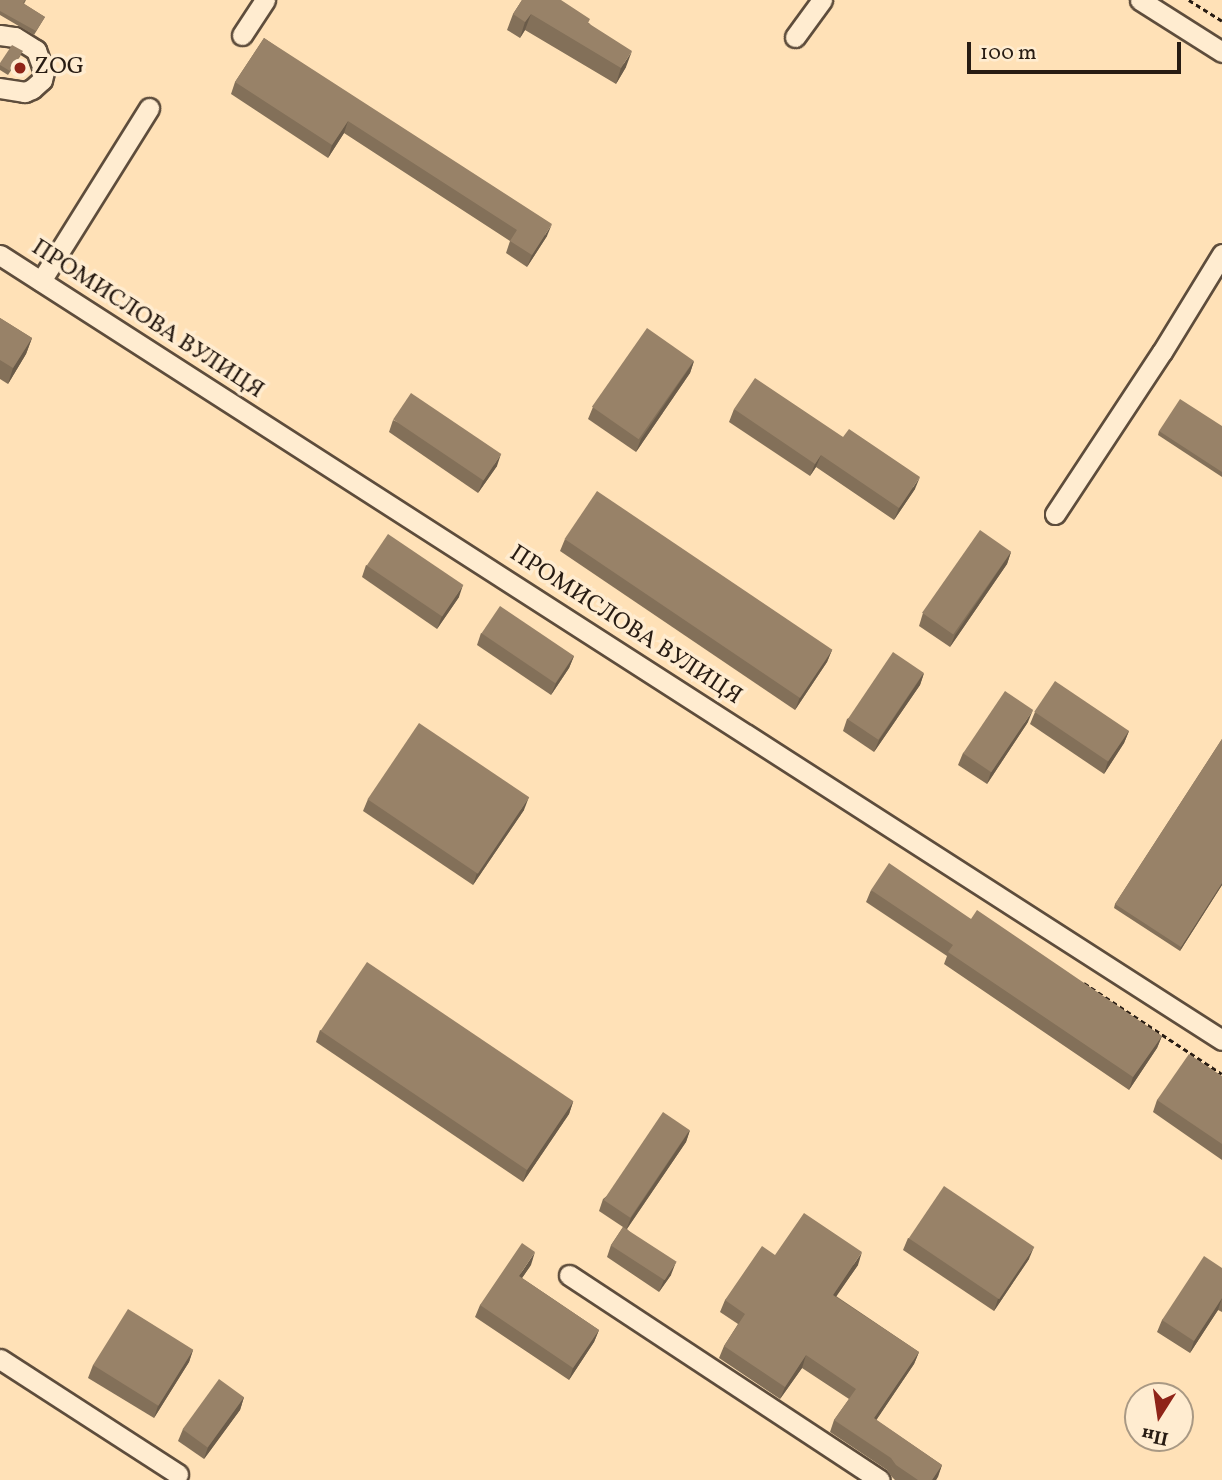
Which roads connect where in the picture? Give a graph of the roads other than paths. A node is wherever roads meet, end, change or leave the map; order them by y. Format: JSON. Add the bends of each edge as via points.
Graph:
{"nodes":[{"id":1,"x":265,"y":0,"type":"edge"},
{"id":2,"x":822,"y":0,"type":"edge"},
{"id":3,"x":1140,"y":0,"type":"edge"},
{"id":4,"x":0,"y":35,"type":"edge"},
{"id":5,"x":242,"y":35,"type":"dead end"},
{"id":6,"x":795,"y":37,"type":"dead end"},
{"id":7,"x":1222,"y":52,"type":"edge"},
{"id":8,"x":0,"y":88,"type":"edge"},
{"id":9,"x":149,"y":108,"type":"dead end"},
{"id":10,"x":1222,"y":254,"type":"edge"},
{"id":11,"x":0,"y":255,"type":"edge"},
{"id":12,"x":41,"y":281,"type":"junction"},
{"id":13,"x":1055,"y":514,"type":"dead end"},
{"id":14,"x":1222,"y":1040,"type":"edge"},
{"id":15,"x":569,"y":1275,"type":"dead end"},
{"id":16,"x":0,"y":1359,"type":"edge"},
{"id":17,"x":178,"y":1474,"type":"dead end"},
{"id":18,"x":880,"y":1480,"type":"edge"}],
"edges":[{"from":1,"to":5,"type":"street"},
{"from":2,"to":6,"type":"street"},
{"from":3,"to":7,"type":"street"},
{"from":4,"to":8,"type":"street","via":[[15,37],[36,50],[44,72],[32,89],[24,92]]},
{"from":9,"to":12,"type":"street"},
{"from":10,"to":13,"type":"street"},
{"from":11,"to":12,"type":"street","name":"ПРОМИСЛОВА ВУЛИЦЯ"},
{"from":12,"to":14,"type":"street","name":"ПРОМИСЛОВА ВУЛИЦЯ"},
{"from":15,"to":18,"type":"street"},
{"from":16,"to":17,"type":"street"}]}
